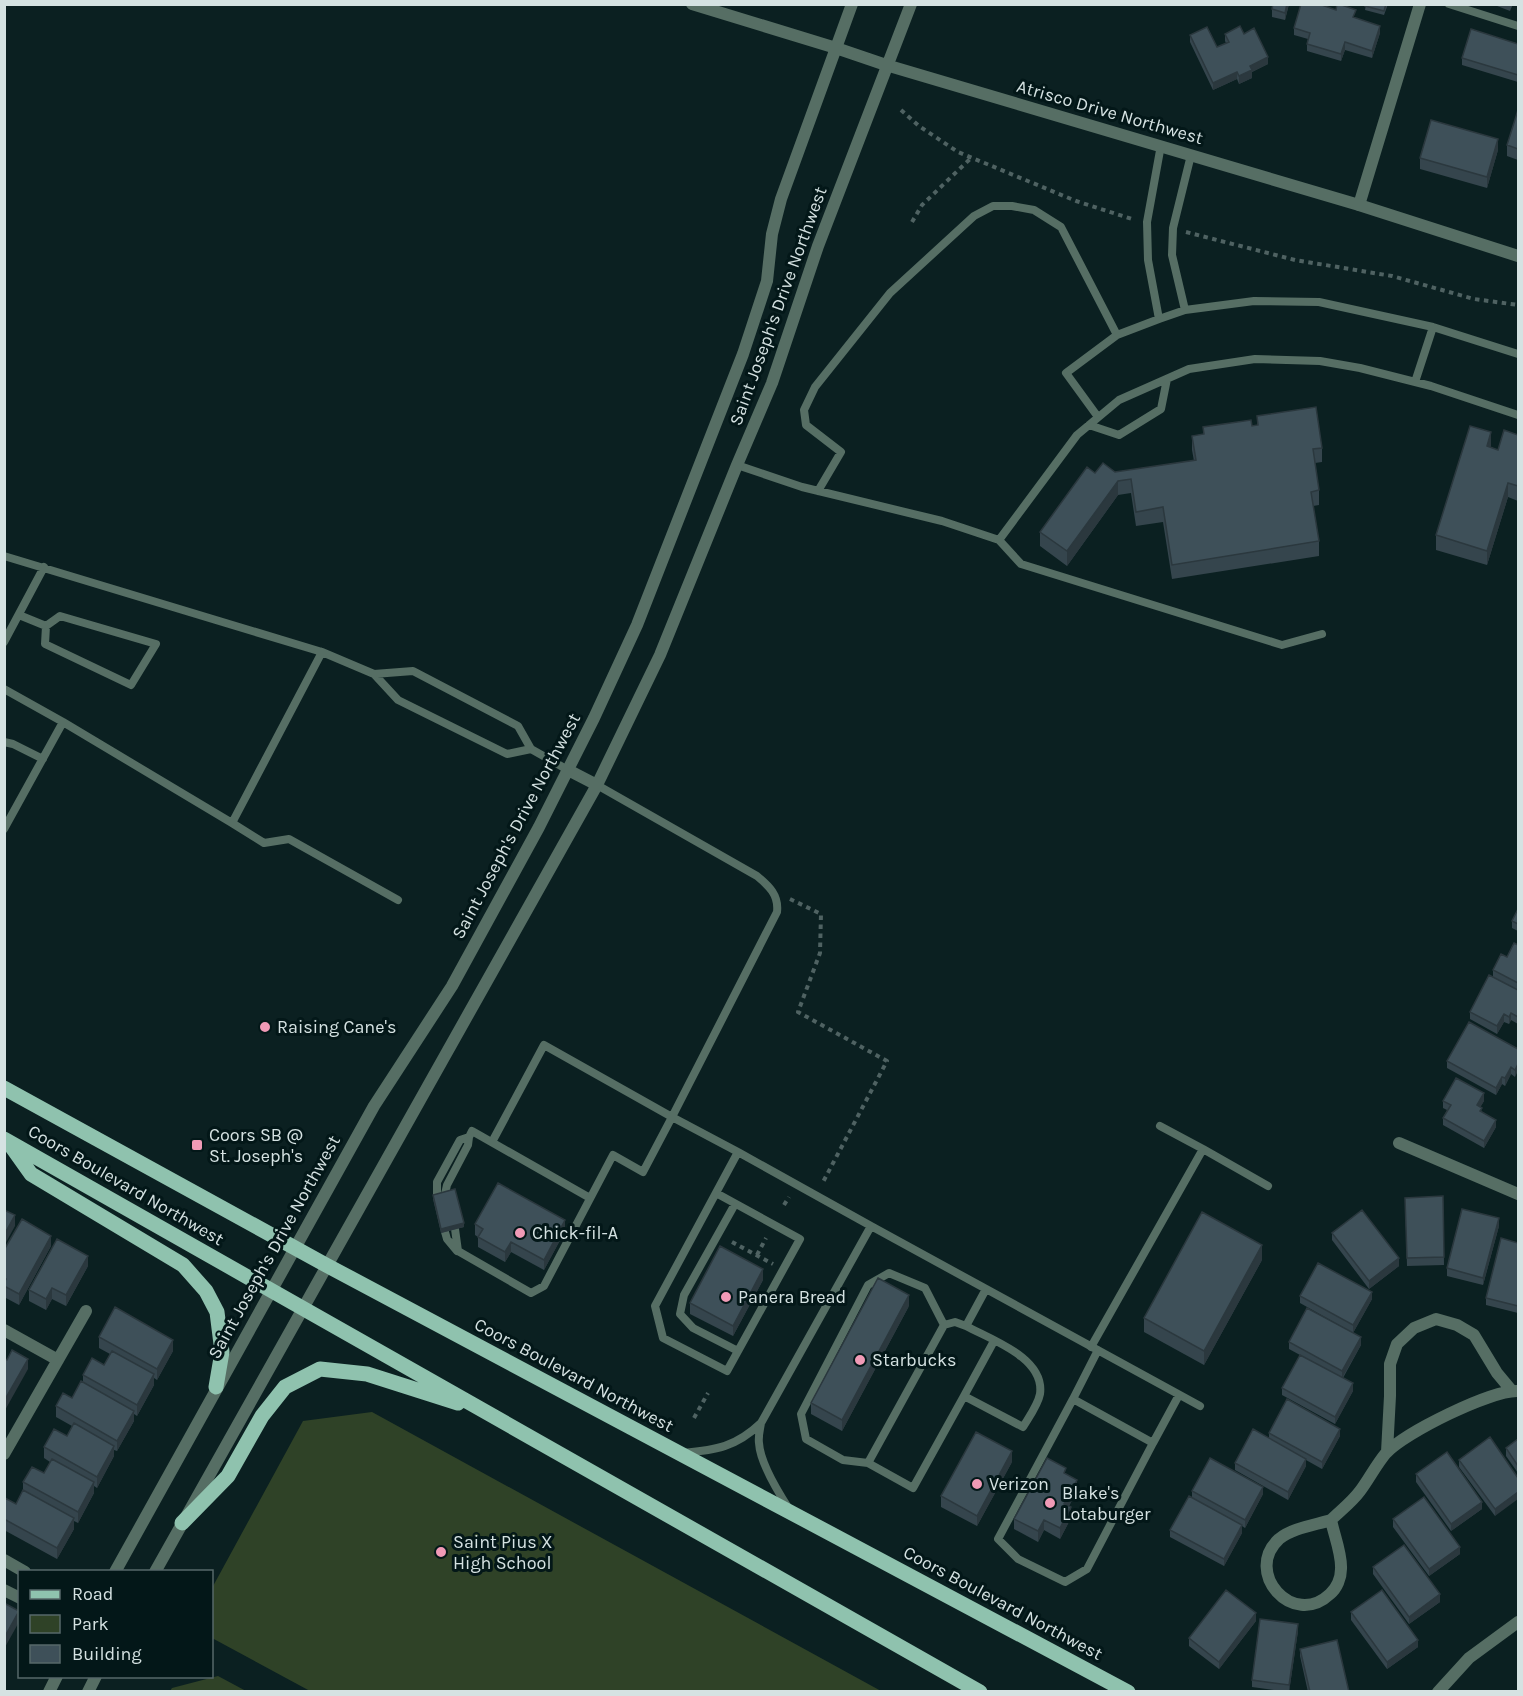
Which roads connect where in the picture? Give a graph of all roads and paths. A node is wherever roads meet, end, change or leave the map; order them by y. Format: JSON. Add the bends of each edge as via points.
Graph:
{"nodes":[{"id":1,"x":692,"y":4,"type":"edge"},
{"id":2,"x":852,"y":4,"type":"edge"},
{"id":3,"x":911,"y":4,"type":"edge"},
{"id":4,"x":1420,"y":4,"type":"edge"},
{"id":5,"x":1449,"y":4,"type":"edge"},
{"id":6,"x":1518,"y":26,"type":"edge"},
{"id":7,"x":836,"y":48,"type":"junction"},
{"id":8,"x":886,"y":65,"type":"junction"},
{"id":9,"x":901,"y":110,"type":"dead end"},
{"id":10,"x":1161,"y":146,"type":"junction"},
{"id":11,"x":1191,"y":155,"type":"junction"},
{"id":12,"x":971,"y":158,"type":"junction"},
{"id":13,"x":1359,"y":205,"type":"junction"},
{"id":14,"x":1132,"y":219,"type":"dead end"},
{"id":15,"x":912,"y":222,"type":"dead end"},
{"id":16,"x":1186,"y":232,"type":"dead end"},
{"id":17,"x":1518,"y":256,"type":"edge"},
{"id":18,"x":1518,"y":305,"type":"edge"},
{"id":19,"x":1185,"y":310,"type":"junction"},
{"id":20,"x":1159,"y":319,"type":"junction"},
{"id":21,"x":1433,"y":327,"type":"junction"},
{"id":22,"x":1117,"y":335,"type":"junction"},
{"id":23,"x":1518,"y":354,"type":"edge"},
{"id":24,"x":1167,"y":379,"type":"junction"},
{"id":25,"x":1415,"y":382,"type":"junction"},
{"id":26,"x":1518,"y":415,"type":"edge"},
{"id":27,"x":1098,"y":417,"type":"junction"},
{"id":28,"x":1089,"y":425,"type":"junction"},
{"id":29,"x":736,"y":465,"type":"junction"},
{"id":30,"x":818,"y":491,"type":"junction"},
{"id":31,"x":999,"y":540,"type":"junction"},
{"id":32,"x":4,"y":556,"type":"edge"},
{"id":33,"x":44,"y":567,"type":"junction"},
{"id":34,"x":19,"y":615,"type":"junction"},
{"id":35,"x":46,"y":626,"type":"junction"},
{"id":36,"x":1322,"y":634,"type":"dead end"},
{"id":37,"x":4,"y":642,"type":"edge"},
{"id":38,"x":322,"y":652,"type":"junction"},
{"id":39,"x":374,"y":674,"type":"junction"},
{"id":40,"x":4,"y":689,"type":"edge"},
{"id":41,"x":63,"y":722,"type":"junction"},
{"id":42,"x":4,"y":742,"type":"edge"},
{"id":43,"x":531,"y":749,"type":"junction"},
{"id":44,"x":43,"y":759,"type":"junction"},
{"id":45,"x":568,"y":770,"type":"junction"},
{"id":46,"x":597,"y":785,"type":"junction"},
{"id":47,"x":232,"y":824,"type":"junction"},
{"id":48,"x":4,"y":829,"type":"edge"},
{"id":49,"x":772,"y":890,"type":"junction"},
{"id":50,"x":398,"y":900,"type":"dead end"},
{"id":51,"x":4,"y":1088,"type":"edge"},
{"id":52,"x":672,"y":1117,"type":"junction"},
{"id":53,"x":1160,"y":1126,"type":"dead end"},
{"id":54,"x":6,"y":1140,"type":"edge"},
{"id":55,"x":492,"y":1142,"type":"junction"},
{"id":56,"x":1399,"y":1143,"type":"dead end"},
{"id":57,"x":1203,"y":1149,"type":"junction"},
{"id":58,"x":738,"y":1152,"type":"junction"},
{"id":59,"x":1268,"y":1186,"type":"dead end"},
{"id":60,"x":716,"y":1193,"type":"junction"},
{"id":61,"x":1518,"y":1194,"type":"edge"},
{"id":62,"x":441,"y":1196,"type":"edge"},
{"id":63,"x":816,"y":1196,"type":"junction"},
{"id":64,"x":789,"y":1197,"type":"dead end"},
{"id":65,"x":590,"y":1198,"type":"junction"},
{"id":66,"x":735,"y":1204,"type":"junction"},
{"id":67,"x":784,"y":1205,"type":"dead end"},
{"id":68,"x":871,"y":1226,"type":"junction"},
{"id":69,"x":450,"y":1231,"type":"edge"},
{"id":70,"x":766,"y":1238,"type":"dead end"},
{"id":71,"x":732,"y":1242,"type":"dead end"},
{"id":72,"x":295,"y":1248,"type":"junction"},
{"id":73,"x":757,"y":1255,"type":"junction"},
{"id":74,"x":326,"y":1266,"type":"junction"},
{"id":75,"x":769,"y":1274,"type":"dead end"},
{"id":76,"x":986,"y":1289,"type":"junction"},
{"id":77,"x":272,"y":1290,"type":"junction"},
{"id":78,"x":302,"y":1308,"type":"junction"},
{"id":79,"x":86,"y":1311,"type":"dead end"},
{"id":80,"x":944,"y":1325,"type":"junction"},
{"id":81,"x":966,"y":1326,"type":"junction"},
{"id":82,"x":4,"y":1330,"type":"edge"},
{"id":83,"x":994,"y":1341,"type":"junction"},
{"id":84,"x":1094,"y":1348,"type":"junction"},
{"id":85,"x":738,"y":1351,"type":"junction"},
{"id":86,"x":58,"y":1360,"type":"junction"},
{"id":87,"x":216,"y":1387,"type":"junction"},
{"id":88,"x":1515,"y":1391,"type":"edge"},
{"id":89,"x":708,"y":1393,"type":"dead end"},
{"id":90,"x":1179,"y":1395,"type":"junction"},
{"id":91,"x":964,"y":1396,"type":"junction"},
{"id":92,"x":1073,"y":1399,"type":"junction"},
{"id":93,"x":1200,"y":1406,"type":"dead end"},
{"id":94,"x":489,"y":1414,"type":"junction"},
{"id":95,"x":694,"y":1418,"type":"dead end"},
{"id":96,"x":761,"y":1423,"type":"junction"},
{"id":97,"x":1153,"y":1443,"type":"junction"},
{"id":98,"x":1387,"y":1452,"type":"junction"},
{"id":99,"x":678,"y":1453,"type":"junction"},
{"id":100,"x":4,"y":1454,"type":"edge"},
{"id":101,"x":868,"y":1463,"type":"junction"},
{"id":102,"x":793,"y":1514,"type":"junction"},
{"id":103,"x":1331,"y":1520,"type":"junction"},
{"id":104,"x":182,"y":1523,"type":"junction"},
{"id":105,"x":4,"y":1560,"type":"edge"},
{"id":106,"x":22,"y":1570,"type":"edge"},
{"id":107,"x":116,"y":1570,"type":"edge"},
{"id":108,"x":156,"y":1570,"type":"edge"},
{"id":109,"x":4,"y":1590,"type":"edge"},
{"id":110,"x":18,"y":1597,"type":"edge"},
{"id":111,"x":1518,"y":1622,"type":"edge"},
{"id":112,"x":56,"y":1678,"type":"edge"},
{"id":113,"x":95,"y":1678,"type":"edge"},
{"id":114,"x":48,"y":1692,"type":"edge"},
{"id":115,"x":88,"y":1692,"type":"edge"},
{"id":116,"x":980,"y":1692,"type":"edge"},
{"id":117,"x":1128,"y":1692,"type":"edge"},
{"id":118,"x":1438,"y":1692,"type":"edge"}],
"edges":[{"from":1,"to":7,"type":"street","name":"Atrisco Drive Northwest"},
{"from":2,"to":7,"type":"street","name":"Saint Joseph's Drive Northwest"},
{"from":3,"to":8,"type":"street","name":"Saint Joseph's Drive Northwest"},
{"from":4,"to":13,"type":"street"},
{"from":5,"to":6,"type":"lane"},
{"from":7,"to":8,"type":"street","name":"Atrisco Drive Northwest"},
{"from":7,"to":45,"type":"street","name":"Saint Joseph's Drive Northwest","via":[[781,199],[766,281],[743,354],[637,625]]},
{"from":8,"to":10,"type":"street","name":"Atrisco Drive Northwest"},
{"from":8,"to":29,"type":"street","name":"Saint Joseph's Drive Northwest","via":[[772,383]]},
{"from":9,"to":12,"type":"path"},
{"from":10,"to":11,"type":"street","name":"Atrisco Drive Northwest"},
{"from":10,"to":20,"type":"lane","via":[[1147,222],[1148,260]]},
{"from":11,"to":13,"type":"street","name":"Atrisco Drive Northwest"},
{"from":11,"to":19,"type":"lane","via":[[1173,228],[1172,255]]},
{"from":12,"to":14,"type":"path","via":[[1076,201]]},
{"from":12,"to":15,"type":"path","via":[[922,205]]},
{"from":13,"to":17,"type":"street","name":"Atrisco Drive Northwest"},
{"from":16,"to":18,"type":"path","via":[[1294,261],[1392,276],[1474,299]]},
{"from":19,"to":20,"type":"lane"},
{"from":19,"to":21,"type":"lane","via":[[1254,301],[1319,302]]},
{"from":20,"to":22,"type":"lane"},
{"from":21,"to":23,"type":"lane"},
{"from":21,"to":25,"type":"lane"},
{"from":22,"to":27,"type":"lane","via":[[1066,373]]},
{"from":22,"to":30,"type":"lane","via":[[1061,227],[1034,210],[993,206],[974,216],[890,293],[815,387],[804,410],[806,424],[841,452]]},
{"from":24,"to":25,"type":"lane","via":[[1189,369],[1255,359],[1320,361]]},
{"from":24,"to":27,"type":"lane","via":[[1119,400]]},
{"from":24,"to":28,"type":"lane","via":[[1161,409],[1119,435]]},
{"from":25,"to":26,"type":"lane"},
{"from":27,"to":28,"type":"lane"},
{"from":28,"to":31,"type":"lane","via":[[1077,435]]},
{"from":29,"to":30,"type":"lane"},
{"from":29,"to":46,"type":"street","name":"Saint Joseph's Drive Northwest","via":[[660,655]]},
{"from":30,"to":31,"type":"lane","via":[[942,521]]},
{"from":31,"to":36,"type":"lane","via":[[1021,564],[1281,645]]},
{"from":32,"to":33,"type":"lane"},
{"from":33,"to":34,"type":"lane"},
{"from":33,"to":38,"type":"lane"},
{"from":34,"to":35,"type":"lane"},
{"from":34,"to":37,"type":"lane"},
{"from":35,"to":35,"type":"lane","via":[[60,616],[156,644],[131,685],[45,644]]},
{"from":38,"to":39,"type":"lane"},
{"from":38,"to":47,"type":"lane"},
{"from":39,"to":43,"type":"lane","via":[[398,700],[507,754]]},
{"from":39,"to":43,"type":"lane","via":[[413,671],[518,726]]},
{"from":40,"to":41,"type":"lane"},
{"from":41,"to":44,"type":"lane"},
{"from":41,"to":47,"type":"lane"},
{"from":42,"to":44,"type":"lane"},
{"from":43,"to":45,"type":"lane"},
{"from":44,"to":48,"type":"lane"},
{"from":45,"to":46,"type":"street"},
{"from":45,"to":72,"type":"street","name":"Saint Joseph's Drive Northwest","via":[[452,987],[374,1106]]},
{"from":46,"to":49,"type":"lane","via":[[757,876]]},
{"from":46,"to":74,"type":"street","name":"Saint Joseph's Drive Northwest"},
{"from":47,"to":50,"type":"lane","via":[[264,843],[289,839]]},
{"from":49,"to":52,"type":"lane","via":[[777,898],[777,912]]},
{"from":49,"to":63,"type":"path","via":[[821,914],[820,952],[798,1012],[887,1061]]},
{"from":51,"to":72,"type":"main road","name":"Coors Boulevard Northwest"},
{"from":52,"to":55,"type":"lane","via":[[544,1045]]},
{"from":52,"to":58,"type":"lane"},
{"from":52,"to":65,"type":"lane","via":[[643,1172],[613,1155]]},
{"from":53,"to":57,"type":"lane"},
{"from":54,"to":77,"type":"main road","name":"Coors Boulevard Northwest"},
{"from":54,"to":87,"type":"main road","via":[[31,1174],[183,1265],[206,1291],[217,1312],[222,1352]]},
{"from":55,"to":62,"type":"lane","via":[[470,1134]]},
{"from":55,"to":65,"type":"lane"},
{"from":56,"to":61,"type":"street"},
{"from":57,"to":59,"type":"lane"},
{"from":57,"to":84,"type":"lane"},
{"from":58,"to":60,"type":"lane"},
{"from":58,"to":63,"type":"lane"},
{"from":60,"to":66,"type":"lane"},
{"from":60,"to":85,"type":"lane","via":[[655,1306],[663,1338],[727,1371]]},
{"from":63,"to":68,"type":"lane"},
{"from":64,"to":67,"type":"path"},
{"from":65,"to":69,"type":"lane","via":[[544,1286],[531,1293],[458,1251]]},
{"from":66,"to":85,"type":"lane","via":[[684,1295],[680,1314],[693,1328]]},
{"from":66,"to":85,"type":"lane","via":[[800,1239]]},
{"from":68,"to":76,"type":"lane"},
{"from":68,"to":96,"type":"lane"},
{"from":70,"to":73,"type":"path"},
{"from":71,"to":73,"type":"path"},
{"from":72,"to":74,"type":"main road","name":"Coors Boulevard Northwest"},
{"from":72,"to":77,"type":"street","name":"Saint Joseph's Drive Northwest"},
{"from":73,"to":75,"type":"path","via":[[774,1264]]},
{"from":74,"to":78,"type":"street","name":"Saint Joseph's Drive Northwest"},
{"from":74,"to":99,"type":"main road","name":"Coors Boulevard Northwest"},
{"from":76,"to":81,"type":"lane"},
{"from":76,"to":84,"type":"lane"},
{"from":77,"to":78,"type":"main road","name":"Coors Boulevard Northwest"},
{"from":77,"to":87,"type":"street","name":"Saint Joseph's Drive Northwest"},
{"from":78,"to":94,"type":"main road","name":"Coors Boulevard Northwest"},
{"from":78,"to":104,"type":"street","name":"Saint Joseph's Drive Northwest"},
{"from":79,"to":86,"type":"street"},
{"from":80,"to":81,"type":"lane","via":[[953,1322]]},
{"from":80,"to":101,"type":"lane"},
{"from":80,"to":101,"type":"lane","via":[[926,1288],[889,1273],[868,1285],[801,1414],[806,1439],[843,1460]]},
{"from":81,"to":83,"type":"lane"},
{"from":82,"to":86,"type":"street"},
{"from":83,"to":91,"type":"lane"},
{"from":83,"to":91,"type":"lane","via":[[1029,1361],[1039,1379],[1038,1399],[1023,1427]]},
{"from":84,"to":90,"type":"lane"},
{"from":84,"to":92,"type":"lane"},
{"from":86,"to":100,"type":"street"},
{"from":87,"to":107,"type":"street","name":"Saint Joseph's Drive Northwest"},
{"from":88,"to":98,"type":"street","via":[[1444,1415]]},
{"from":88,"to":98,"type":"street","via":[[1497,1373],[1474,1335],[1458,1325],[1436,1319],[1414,1328],[1397,1344],[1390,1364]]},
{"from":89,"to":95,"type":"path"},
{"from":90,"to":93,"type":"lane"},
{"from":90,"to":97,"type":"lane"},
{"from":91,"to":101,"type":"lane","via":[[913,1488]]},
{"from":92,"to":97,"type":"lane"},
{"from":92,"to":97,"type":"lane","via":[[998,1539],[1018,1559],[1065,1582],[1087,1569]]},
{"from":94,"to":104,"type":"main road","via":[[367,1374],[320,1369],[285,1387],[262,1416],[228,1476]]},
{"from":94,"to":116,"type":"main road","name":"Coors Boulevard Northwest"},
{"from":96,"to":99,"type":"lane","via":[[737,1443]]},
{"from":96,"to":102,"type":"lane","via":[[760,1452]]},
{"from":98,"to":103,"type":"street","via":[[1358,1493]]},
{"from":99,"to":102,"type":"main road","name":"Coors Boulevard Northwest"},
{"from":102,"to":117,"type":"main road","name":"Coors Boulevard Northwest"},
{"from":103,"to":103,"type":"street","via":[[1290,1532],[1271,1550],[1267,1562],[1272,1587],[1292,1603],[1315,1603],[1334,1590],[1339,1580],[1342,1568]]},
{"from":104,"to":108,"type":"street","name":"Saint Joseph's Drive Northwest"},
{"from":105,"to":106,"type":"street"},
{"from":109,"to":110,"type":"street"},
{"from":111,"to":118,"type":"street","via":[[1469,1658]]},
{"from":112,"to":114,"type":"street"},
{"from":113,"to":115,"type":"street"}]}
